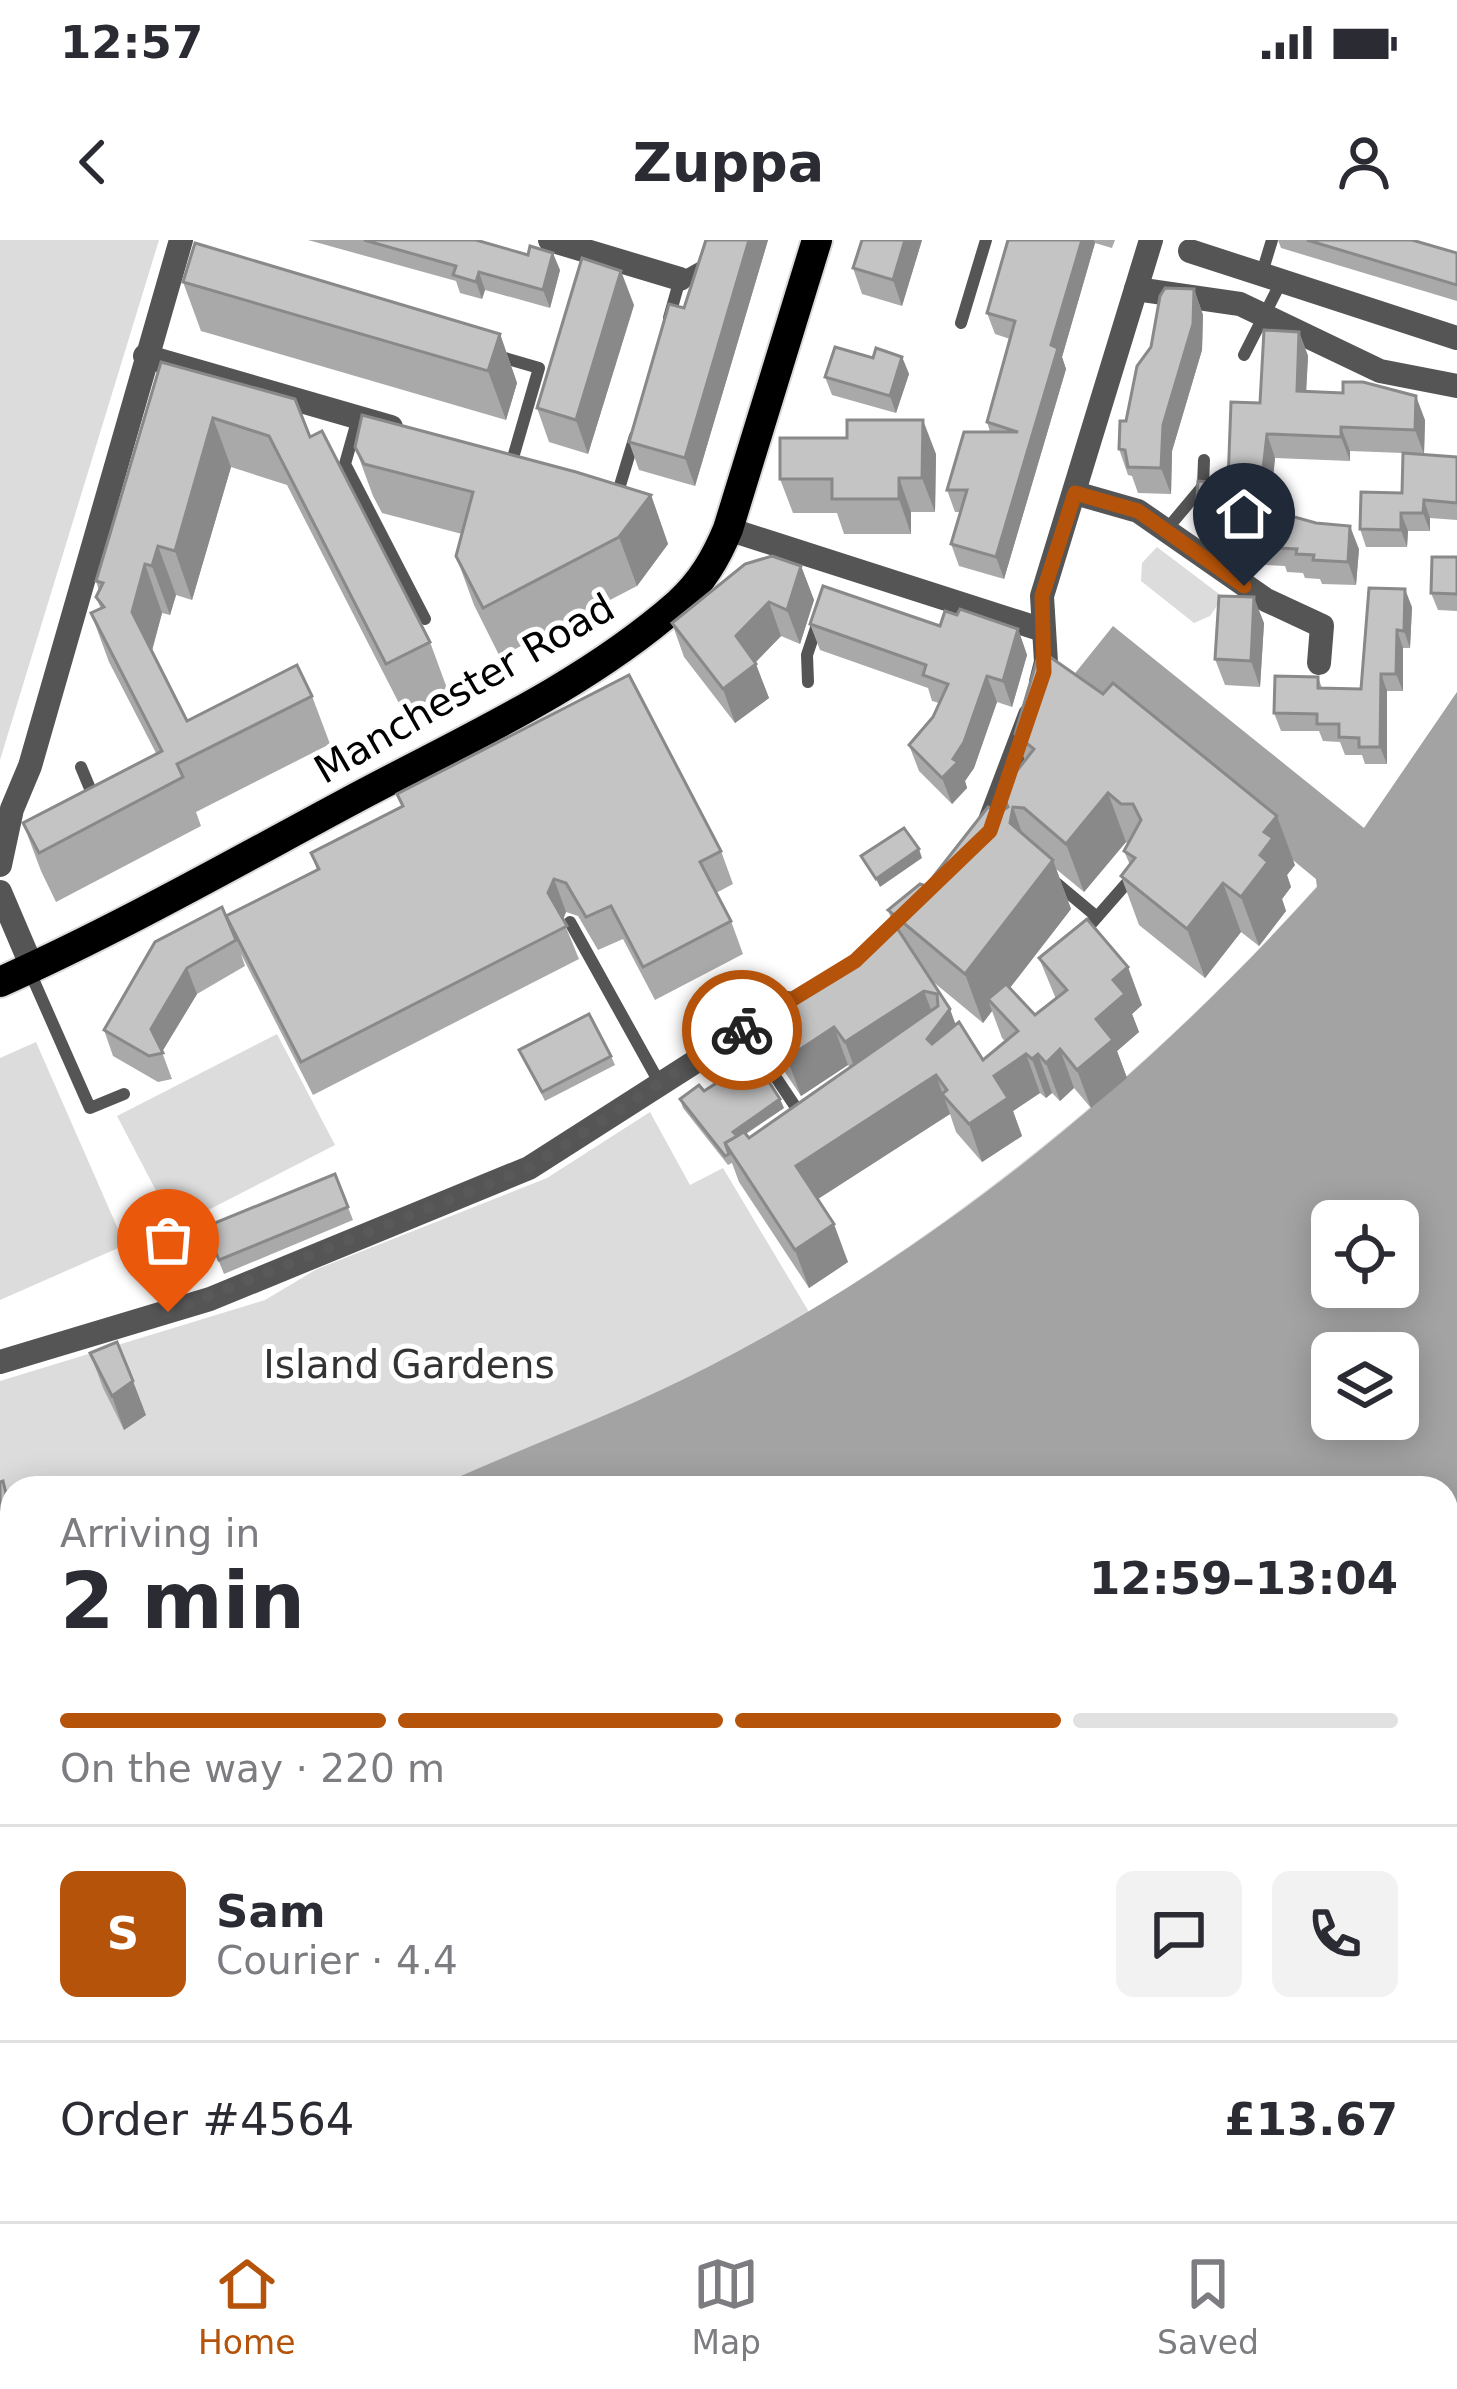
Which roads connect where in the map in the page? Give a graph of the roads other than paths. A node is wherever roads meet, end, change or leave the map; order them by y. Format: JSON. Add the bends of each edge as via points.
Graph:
{"nodes":[{"id":1,"x":550,"y":240,"type":"edge"},
{"id":2,"x":711,"y":240,"type":"edge"},
{"id":3,"x":817,"y":240,"type":"edge"},
{"id":4,"x":986,"y":240,"type":"edge"},
{"id":5,"x":1151,"y":240,"type":"edge"},
{"id":6,"x":1272,"y":240,"type":"edge"},
{"id":7,"x":1190,"y":250,"type":"dead end"},
{"id":8,"x":184,"y":257,"type":"edge"},
{"id":9,"x":1271,"y":278,"type":"junction"},
{"id":10,"x":680,"y":279,"type":"junction"},
{"id":11,"x":1136,"y":289,"type":"junction"},
{"id":12,"x":1264,"y":315,"type":"junction"},
{"id":13,"x":961,"y":323,"type":"dead end"},
{"id":14,"x":1457,"y":338,"type":"edge"},
{"id":15,"x":663,"y":339,"type":"edge"},
{"id":16,"x":470,"y":348,"type":"edge"},
{"id":17,"x":1244,"y":355,"type":"dead end"},
{"id":18,"x":146,"y":356,"type":"junction"},
{"id":19,"x":1457,"y":386,"type":"edge"},
{"id":20,"x":358,"y":418,"type":"junction"},
{"id":21,"x":638,"y":423,"type":"edge"},
{"id":22,"x":424,"y":436,"type":"edge"},
{"id":23,"x":510,"y":460,"type":"edge"},
{"id":24,"x":1204,"y":460,"type":"dead end"},
{"id":25,"x":607,"y":488,"type":"edge"},
{"id":26,"x":1075,"y":493,"type":"junction"},
{"id":27,"x":728,"y":529,"type":"junction"},
{"id":28,"x":1168,"y":529,"type":"junction"},
{"id":29,"x":825,"y":600,"type":"edge"},
{"id":30,"x":425,"y":619,"type":"dead end"},
{"id":31,"x":1043,"y":630,"type":"junction"},
{"id":32,"x":1319,"y":663,"type":"dead end"},
{"id":33,"x":808,"y":682,"type":"dead end"},
{"id":34,"x":81,"y":767,"type":"dead end"},
{"id":35,"x":118,"y":806,"type":"edge"},
{"id":36,"x":100,"y":815,"type":"junction"},
{"id":37,"x":84,"y":823,"type":"edge"},
{"id":38,"x":969,"y":855,"type":"edge"},
{"id":39,"x":1145,"y":861,"type":"edge"},
{"id":40,"x":1035,"y":865,"type":"edge"},
{"id":41,"x":0,"y":866,"type":"edge"},
{"id":42,"x":0,"y":892,"type":"edge"},
{"id":43,"x":1097,"y":917,"type":"junction"},
{"id":44,"x":570,"y":922,"type":"edge"},
{"id":45,"x":1072,"y":946,"type":"edge"},
{"id":46,"x":20,"y":973,"type":"edge"},
{"id":47,"x":818,"y":984,"type":"edge"},
{"id":48,"x":744,"y":1029,"type":"junction"},
{"id":49,"x":659,"y":1082,"type":"junction"},
{"id":50,"x":124,"y":1094,"type":"dead end"},
{"id":51,"x":827,"y":1113,"type":"edge"},
{"id":52,"x":808,"y":1125,"type":"junction"},
{"id":53,"x":790,"y":1137,"type":"edge"},
{"id":54,"x":0,"y":1362,"type":"edge"}],
"edges":[{"from":1,"to":10,"type":"street"},
{"from":2,"to":10,"type":"lane","via":[[703,266]]},
{"from":3,"to":27,"type":"main road","name":"Manchester Road"},
{"from":4,"to":13,"type":"lane"},
{"from":5,"to":11,"type":"street"},
{"from":6,"to":9,"type":"lane"},
{"from":7,"to":9,"type":"street"},
{"from":8,"to":18,"type":"street"},
{"from":9,"to":12,"type":"lane"},
{"from":9,"to":14,"type":"street"},
{"from":10,"to":15,"type":"lane"},
{"from":11,"to":12,"type":"street","via":[[1216,298]]},
{"from":11,"to":26,"type":"street"},
{"from":12,"to":17,"type":"lane"},
{"from":12,"to":19,"type":"street","via":[[1380,371]]},
{"from":16,"to":23,"type":"lane","via":[[538,368]]},
{"from":18,"to":20,"type":"street"},
{"from":18,"to":41,"type":"street","via":[[16,834]]},
{"from":20,"to":22,"type":"street"},
{"from":20,"to":30,"type":"lane","via":[[345,464]]},
{"from":21,"to":25,"type":"lane"},
{"from":24,"to":28,"type":"lane","via":[[1203,486]]},
{"from":26,"to":28,"type":"street"},
{"from":26,"to":31,"type":"street","via":[[1042,596]]},
{"from":27,"to":31,"type":"street","via":[[834,572]]},
{"from":27,"to":46,"type":"main road","name":"Manchester Road","via":[[717,557],[676,605],[574,677]]},
{"from":28,"to":32,"type":"street","via":[[1266,600],[1322,626]]},
{"from":29,"to":33,"type":"lane","via":[[807,655]]},
{"from":31,"to":38,"type":"street","via":[[1044,672],[996,836]]},
{"from":34,"to":36,"type":"lane"},
{"from":35,"to":36,"type":"lane"},
{"from":36,"to":37,"type":"lane"},
{"from":39,"to":43,"type":"lane"},
{"from":40,"to":43,"type":"lane"},
{"from":42,"to":46,"type":"street"},
{"from":43,"to":45,"type":"lane"},
{"from":44,"to":49,"type":"lane"},
{"from":46,"to":50,"type":"lane","via":[[90,1108]]},
{"from":47,"to":48,"type":"street"},
{"from":48,"to":49,"type":"street"},
{"from":48,"to":52,"type":"lane"},
{"from":49,"to":54,"type":"street","via":[[529,1168],[210,1299]]},
{"from":51,"to":52,"type":"lane"},
{"from":52,"to":53,"type":"lane"}]}
